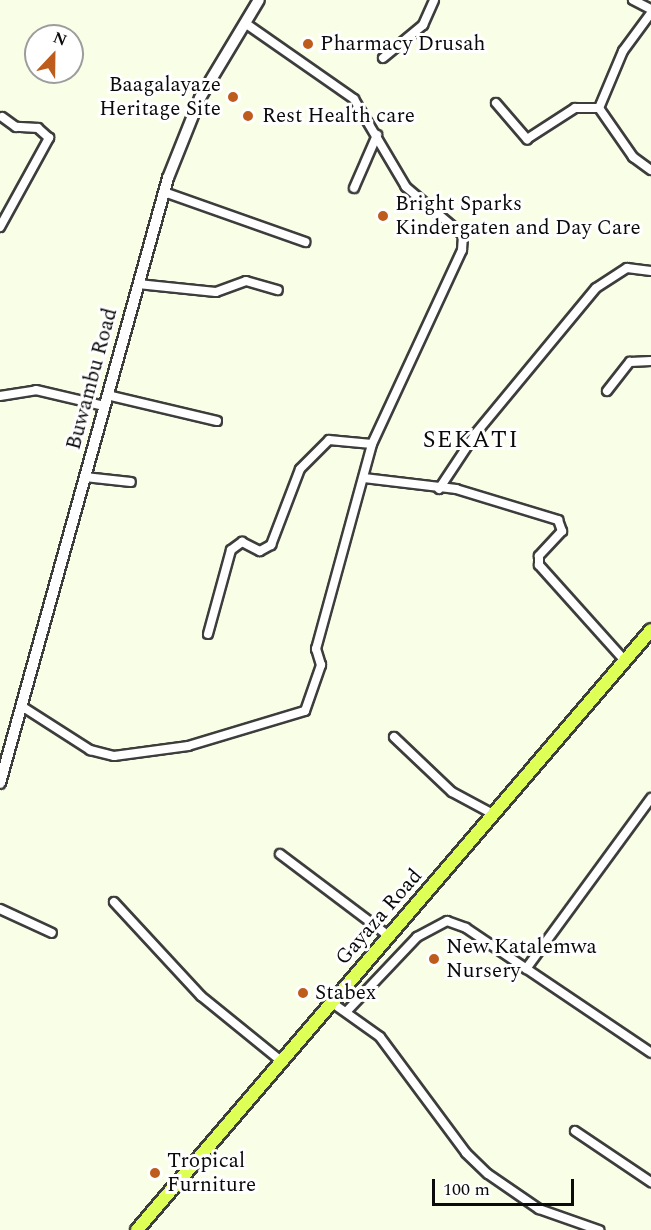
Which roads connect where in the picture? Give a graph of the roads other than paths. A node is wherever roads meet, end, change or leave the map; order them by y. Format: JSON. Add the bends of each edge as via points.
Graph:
{"nodes":[{"id":1,"x":259,"y":0,"type":"edge"},
{"id":2,"x":435,"y":0,"type":"edge"},
{"id":3,"x":633,"y":0,"type":"edge"},
{"id":4,"x":651,"y":11,"type":"edge"},
{"id":5,"x":245,"y":23,"type":"junction"},
{"id":6,"x":382,"y":58,"type":"dead end"},
{"id":7,"x":496,"y":103,"type":"dead end"},
{"id":8,"x":599,"y":108,"type":"junction"},
{"id":9,"x":2,"y":117,"type":"dead end"},
{"id":10,"x":377,"y":135,"type":"junction"},
{"id":11,"x":651,"y":170,"type":"edge"},
{"id":12,"x":354,"y":188,"type":"dead end"},
{"id":13,"x":164,"y":192,"type":"junction"},
{"id":14,"x":0,"y":208,"type":"edge"},
{"id":15,"x":6,"y":217,"type":"junction"},
{"id":16,"x":0,"y":227,"type":"edge"},
{"id":17,"x":305,"y":242,"type":"dead end"},
{"id":18,"x":651,"y":271,"type":"edge"},
{"id":19,"x":138,"y":284,"type":"junction"},
{"id":20,"x":278,"y":290,"type":"dead end"},
{"id":21,"x":651,"y":361,"type":"edge"},
{"id":22,"x":607,"y":391,"type":"dead end"},
{"id":23,"x":0,"y":396,"type":"edge"},
{"id":24,"x":106,"y":401,"type":"junction"},
{"id":25,"x":217,"y":421,"type":"dead end"},
{"id":26,"x":372,"y":444,"type":"junction"},
{"id":27,"x":85,"y":477,"type":"junction"},
{"id":28,"x":364,"y":478,"type":"junction"},
{"id":29,"x":130,"y":482,"type":"dead end"},
{"id":30,"x":439,"y":489,"type":"junction"},
{"id":31,"x":651,"y":630,"type":"edge"},
{"id":32,"x":208,"y":634,"type":"dead end"},
{"id":33,"x":625,"y":661,"type":"junction"},
{"id":34,"x":22,"y":707,"type":"junction"},
{"id":35,"x":394,"y":737,"type":"dead end"},
{"id":36,"x":3,"y":766,"type":"edge"},
{"id":37,"x":0,"y":783,"type":"edge"},
{"id":38,"x":651,"y":798,"type":"edge"},
{"id":39,"x":493,"y":814,"type":"junction"},
{"id":40,"x":280,"y":854,"type":"dead end"},
{"id":41,"x":114,"y":902,"type":"dead end"},
{"id":42,"x":0,"y":909,"type":"edge"},
{"id":43,"x":52,"y":933,"type":"dead end"},
{"id":44,"x":389,"y":936,"type":"junction"},
{"id":45,"x":526,"y":969,"type":"junction"},
{"id":46,"x":331,"y":1002,"type":"junction"},
{"id":47,"x":347,"y":1011,"type":"junction"},
{"id":48,"x":651,"y":1053,"type":"edge"},
{"id":49,"x":280,"y":1061,"type":"junction"},
{"id":50,"x":574,"y":1131,"type":"dead end"},
{"id":51,"x":651,"y":1182,"type":"edge"},
{"id":52,"x":136,"y":1230,"type":"edge"},
{"id":53,"x":599,"y":1230,"type":"edge"}],
"edges":[{"from":1,"to":5,"type":"street","name":"Buwambu Road"},
{"from":2,"to":6,"type":"street","via":[[423,24]]},
{"from":3,"to":4,"type":"street"},
{"from":4,"to":8,"type":"street","via":[[616,64]]},
{"from":5,"to":10,"type":"street","via":[[344,90]]},
{"from":5,"to":13,"type":"street","name":"Buwambu Road","via":[[200,98]]},
{"from":7,"to":8,"type":"street","via":[[527,139],[569,111]]},
{"from":8,"to":11,"type":"street","via":[[633,157]]},
{"from":9,"to":15,"type":"street","via":[[16,127],[38,128],[49,138]]},
{"from":10,"to":12,"type":"street"},
{"from":10,"to":26,"type":"street","via":[[406,187],[454,225],[464,242]]},
{"from":13,"to":17,"type":"street"},
{"from":13,"to":19,"type":"street","name":"Buwambu Road"},
{"from":14,"to":15,"type":"street"},
{"from":15,"to":16,"type":"street"},
{"from":18,"to":30,"type":"street","via":[[616,271],[596,288],[476,433]]},
{"from":19,"to":20,"type":"street","via":[[216,292],[246,281]]},
{"from":19,"to":24,"type":"street","name":"Buwambu Road"},
{"from":21,"to":22,"type":"street","via":[[630,362]]},
{"from":23,"to":24,"type":"street","via":[[36,390]]},
{"from":24,"to":25,"type":"street"},
{"from":24,"to":27,"type":"street","name":"Buwambu Road"},
{"from":26,"to":28,"type":"street"},
{"from":26,"to":32,"type":"street","via":[[329,440],[300,469],[271,545],[261,551],[242,542],[231,550]]},
{"from":27,"to":29,"type":"street"},
{"from":27,"to":34,"type":"street","name":"Buwambu Road"},
{"from":28,"to":30,"type":"street"},
{"from":28,"to":34,"type":"street","via":[[316,648],[321,665],[302,714],[188,746],[114,756],[90,750]]},
{"from":30,"to":33,"type":"street","via":[[558,520],[562,531],[538,562]]},
{"from":31,"to":33,"type":"main road","name":"Gayaza Road"},
{"from":33,"to":39,"type":"main road","name":"Gayaza Road"},
{"from":34,"to":36,"type":"street","name":"Buwambu Road"},
{"from":35,"to":39,"type":"street","via":[[452,792]]},
{"from":36,"to":37,"type":"street","name":"Buwambu Road"},
{"from":38,"to":45,"type":"street"},
{"from":39,"to":44,"type":"main road","name":"Gayaza Road"},
{"from":40,"to":44,"type":"street"},
{"from":41,"to":49,"type":"street","via":[[201,996]]},
{"from":42,"to":43,"type":"street"},
{"from":44,"to":46,"type":"main road","name":"Gayaza Road"},
{"from":45,"to":47,"type":"street","via":[[466,928],[437,923],[417,937]]},
{"from":45,"to":48,"type":"street"},
{"from":46,"to":47,"type":"street"},
{"from":46,"to":49,"type":"main road","name":"Gayaza Road"},
{"from":47,"to":53,"type":"street","via":[[380,1036],[466,1153],[488,1174],[539,1209]]},
{"from":49,"to":52,"type":"main road","name":"Gayaza Road"},
{"from":50,"to":51,"type":"street"}]}
